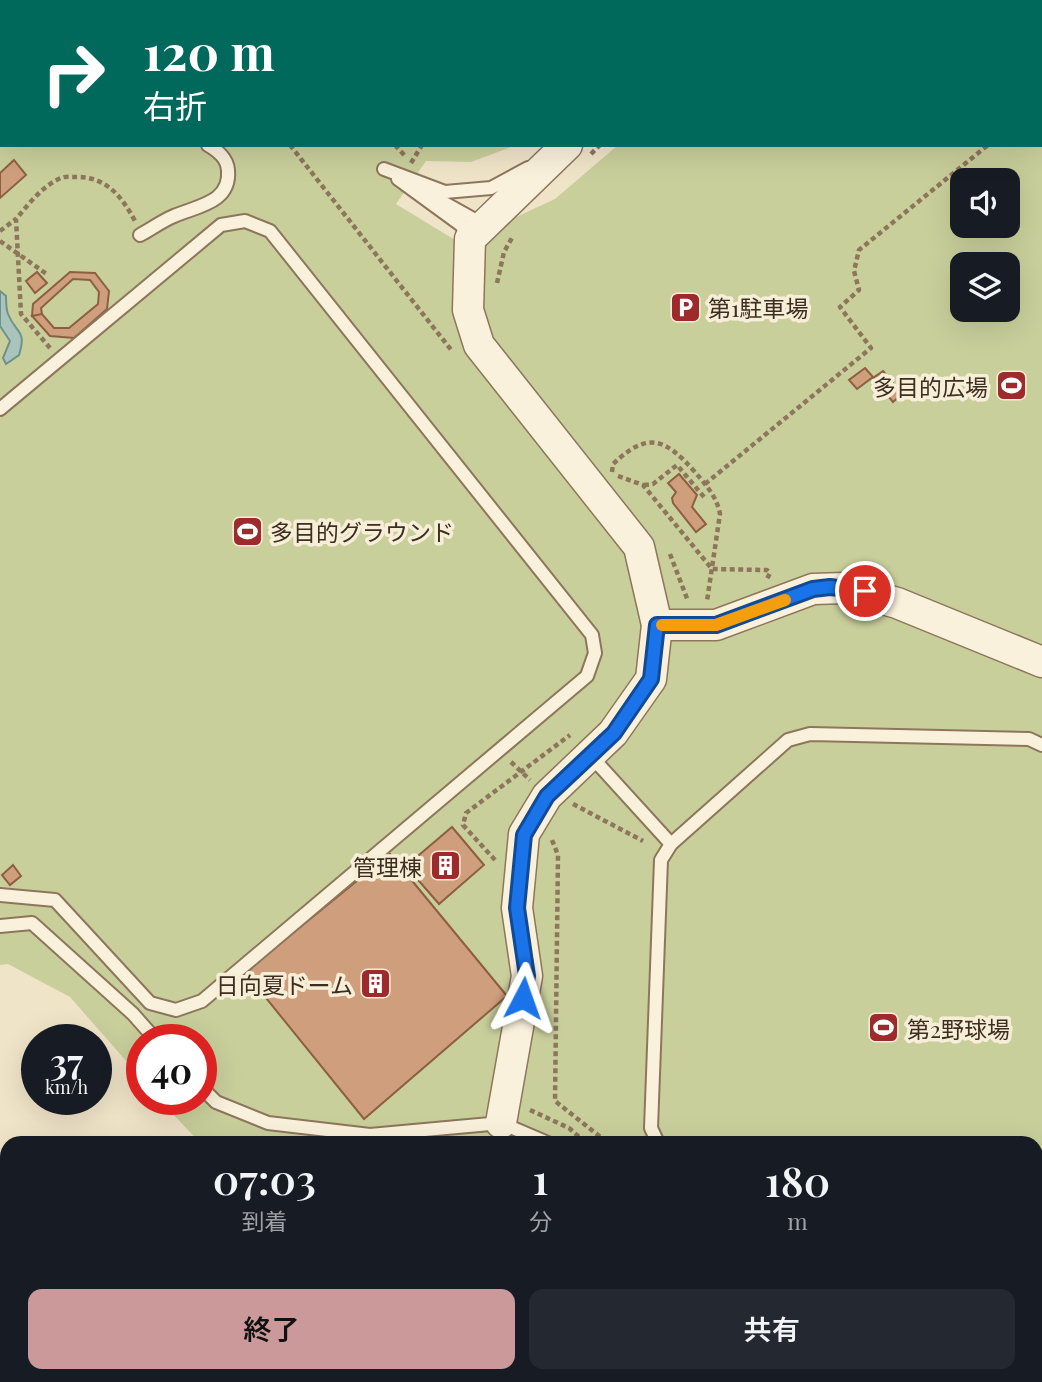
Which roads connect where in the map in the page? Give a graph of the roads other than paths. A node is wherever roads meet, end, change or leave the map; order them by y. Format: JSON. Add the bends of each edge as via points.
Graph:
{"nodes":[{"id":1,"x":212,"y":147,"type":"edge"},
{"id":2,"x":568,"y":154,"type":"edge"},
{"id":3,"x":384,"y":169,"type":"junction"},
{"id":4,"x":477,"y":232,"type":"junction"},
{"id":5,"x":140,"y":235,"type":"road end"},
{"id":6,"x":0,"y":409,"type":"edge"},
{"id":7,"x":657,"y":625,"type":"junction"},
{"id":8,"x":1042,"y":662,"type":"edge"},
{"id":9,"x":581,"y":744,"type":"junction"},
{"id":10,"x":1042,"y":745,"type":"edge"},
{"id":11,"x":670,"y":844,"type":"junction"},
{"id":12,"x":0,"y":895,"type":"edge"},
{"id":13,"x":0,"y":926,"type":"edge"},
{"id":14,"x":142,"y":1024,"type":"edge"},
{"id":15,"x":217,"y":1102,"type":"edge"},
{"id":16,"x":501,"y":1123,"type":"junction"},
{"id":17,"x":532,"y":1136,"type":"edge"},
{"id":18,"x":655,"y":1136,"type":"edge"}],
"edges":[{"from":1,"to":5,"type":"lane","via":[[227,163],[224,191],[209,204]]},
{"from":2,"to":3,"type":"lane","via":[[491,188],[445,192]]},
{"from":2,"to":4,"type":"street"},
{"from":3,"to":4,"type":"lane"},
{"from":3,"to":4,"type":"lane"},
{"from":4,"to":7,"type":"street","via":[[468,310],[479,345],[639,547]]},
{"from":6,"to":12,"type":"lane","via":[[221,225],[245,221],[270,231],[592,635],[595,653],[587,676],[202,1001],[176,1010],[150,1003],[55,900]]},
{"from":7,"to":8,"type":"street","via":[[716,625],[813,589],[845,588],[897,603]]},
{"from":7,"to":9,"type":"street","via":[[651,679],[614,733]]},
{"from":9,"to":11,"type":"lane"},
{"from":9,"to":16,"type":"street","via":[[558,799],[524,835],[517,908],[527,976]]},
{"from":10,"to":11,"type":"lane","via":[[1029,739],[810,734],[788,740]]},
{"from":11,"to":18,"type":"lane","via":[[662,860],[651,1128]]},
{"from":13,"to":14,"type":"lane","via":[[32,923]]},
{"from":15,"to":16,"type":"lane","via":[[268,1123],[358,1134]]},
{"from":16,"to":17,"type":"lane"}]}
